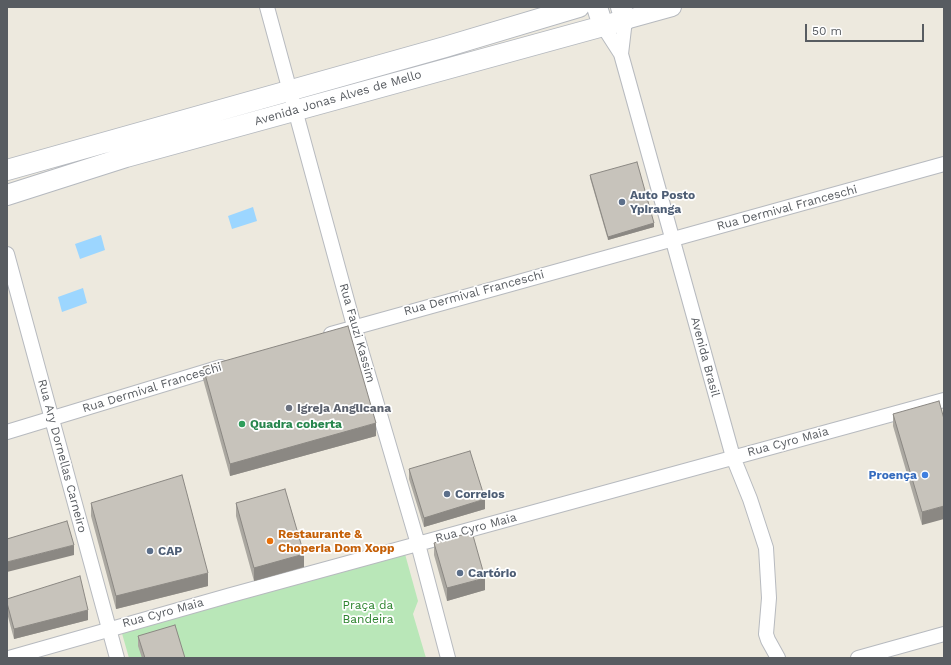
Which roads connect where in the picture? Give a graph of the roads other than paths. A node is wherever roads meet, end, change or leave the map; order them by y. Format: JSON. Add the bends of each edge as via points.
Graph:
{"nodes":[{"id":1,"x":267,"y":7,"type":"edge"},
{"id":2,"x":579,"y":7,"type":"edge"},
{"id":3,"x":597,"y":7,"type":"edge"},
{"id":4,"x":672,"y":7,"type":"edge"},
{"id":5,"x":623,"y":14,"type":"edge"},
{"id":6,"x":603,"y":26,"type":"junction"},
{"id":7,"x":621,"y":54,"type":"junction"},
{"id":8,"x":290,"y":90,"type":"junction"},
{"id":9,"x":296,"y":109,"type":"junction"},
{"id":10,"x":944,"y":164,"type":"edge"},
{"id":11,"x":7,"y":170,"type":"edge"},
{"id":12,"x":7,"y":195,"type":"edge"},
{"id":13,"x":673,"y":239,"type":"junction"},
{"id":14,"x":7,"y":254,"type":"edge"},
{"id":15,"x":354,"y":326,"type":"junction"},
{"id":16,"x":316,"y":338,"type":"edge"},
{"id":17,"x":233,"y":363,"type":"edge"},
{"id":18,"x":944,"y":400,"type":"edge"},
{"id":19,"x":52,"y":418,"type":"junction"},
{"id":20,"x":7,"y":432,"type":"edge"},
{"id":21,"x":733,"y":457,"type":"junction"},
{"id":22,"x":418,"y":544,"type":"junction"},
{"id":23,"x":108,"y":628,"type":"junction"},
{"id":24,"x":944,"y":634,"type":"edge"},
{"id":25,"x":9,"y":658,"type":"edge"},
{"id":26,"x":117,"y":658,"type":"edge"},
{"id":27,"x":448,"y":658,"type":"edge"},
{"id":28,"x":778,"y":658,"type":"edge"},
{"id":29,"x":858,"y":658,"type":"edge"}],
"edges":[{"from":1,"to":8,"type":"street","name":"Rua Fauzi Kassim"},
{"from":2,"to":8,"type":"main road","name":"Avenida Jonas Alves de Mello"},
{"from":3,"to":6,"type":"main road","name":"Avenida Brasil"},
{"from":4,"to":5,"type":"street","name":"Avenida Jonas Alves de Mello"},
{"from":5,"to":6,"type":"main road","name":"Avenida Jonas Alves de Mello"},
{"from":5,"to":7,"type":"street","name":"Avenida Brasil"},
{"from":6,"to":7,"type":"street","name":"Avenida Brasil"},
{"from":6,"to":9,"type":"main road","name":"Avenida Jonas Alves de Mello"},
{"from":7,"to":13,"type":"street","name":"Avenida Brasil"},
{"from":8,"to":9,"type":"street","name":"Rua Fauzi Kassim"},
{"from":8,"to":11,"type":"main road","name":"Avenida Jonas Alves de Mello"},
{"from":9,"to":12,"type":"main road","name":"Avenida Jonas Alves de Mello","via":[[126,157]]},
{"from":9,"to":15,"type":"street","name":"Rua Fauzi Kassim"},
{"from":10,"to":13,"type":"street","name":"Rua Dermival Franceschi"},
{"from":13,"to":15,"type":"street","name":"Rua Dermival Franceschi"},
{"from":13,"to":21,"type":"street","name":"Avenida Brasil"},
{"from":14,"to":19,"type":"street","name":"Rua Ary Dornellas Carneiro"},
{"from":15,"to":16,"type":"street","name":"Rua Dermival Franceschi"},
{"from":15,"to":22,"type":"street","name":"Rua Fauzi Kassim"},
{"from":17,"to":19,"type":"street","name":"Rua Dermival Franceschi"},
{"from":18,"to":21,"type":"street","name":"Rua Cyro Maia"},
{"from":19,"to":20,"type":"street","name":"Rua Dermival Franceschi"},
{"from":19,"to":23,"type":"street","name":"Rua Ary Dornellas Carneiro"},
{"from":21,"to":22,"type":"street","name":"Rua Cyro Maia"},
{"from":21,"to":28,"type":"street","name":"Avenida Brasil","via":[[766,548],[769,598],[766,634]]},
{"from":22,"to":23,"type":"street","name":"Rua Cyro Maia"},
{"from":22,"to":27,"type":"street","name":"Rua Fauzi Kassim"},
{"from":23,"to":25,"type":"street","name":"Rua Cyro Maia"},
{"from":23,"to":26,"type":"street","name":"Rua Ary Dornellas Carneiro"},
{"from":24,"to":29,"type":"street"}]}
